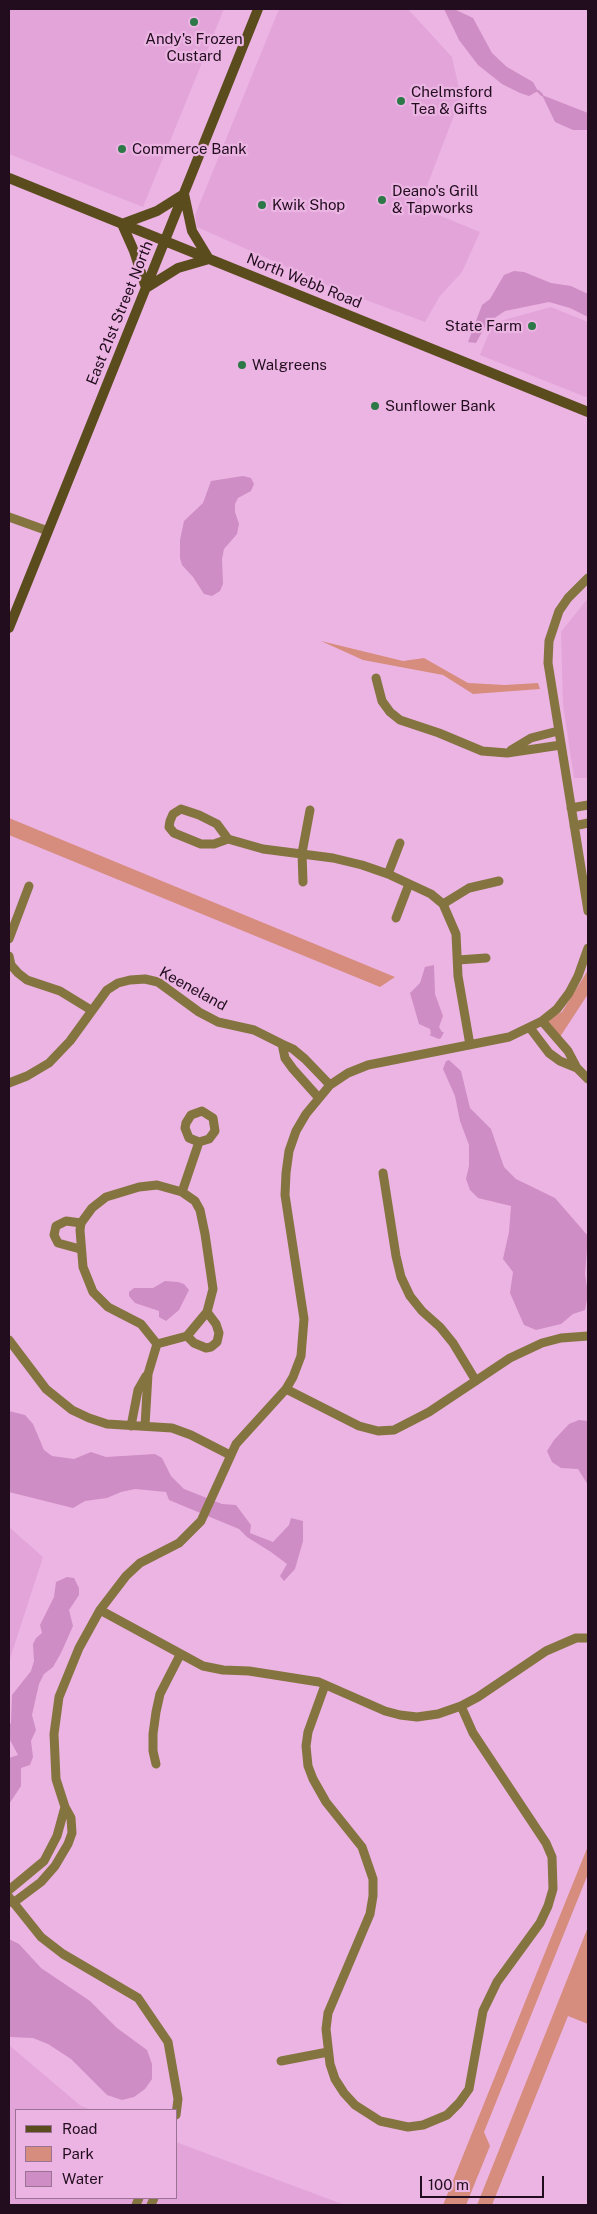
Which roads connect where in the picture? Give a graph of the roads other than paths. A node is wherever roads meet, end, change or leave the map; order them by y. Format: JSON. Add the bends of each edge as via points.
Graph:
{"nodes":[{"id":1,"x":258,"y":9,"type":"edge"},
{"id":2,"x":9,"y":178,"type":"edge"},
{"id":3,"x":184,"y":194,"type":"junction"},
{"id":4,"x":122,"y":224,"type":"junction"},
{"id":5,"x":165,"y":241,"type":"junction"},
{"id":6,"x":209,"y":259,"type":"junction"},
{"id":7,"x":146,"y":288,"type":"junction"},
{"id":8,"x":588,"y":412,"type":"edge"},
{"id":9,"x":9,"y":517,"type":"edge"},
{"id":10,"x":48,"y":531,"type":"junction"},
{"id":11,"x":588,"y":578,"type":"edge"},
{"id":12,"x":9,"y":628,"type":"edge"},
{"id":13,"x":376,"y":678,"type":"dead end"},
{"id":14,"x":558,"y":731,"type":"junction"},
{"id":15,"x":561,"y":745,"type":"junction"},
{"id":16,"x":507,"y":752,"type":"junction"},
{"id":17,"x":588,"y":805,"type":"edge"},
{"id":18,"x":572,"y":808,"type":"junction"},
{"id":19,"x":310,"y":810,"type":"dead end"},
{"id":20,"x":588,"y":823,"type":"edge"},
{"id":21,"x":574,"y":826,"type":"junction"},
{"id":22,"x":228,"y":839,"type":"junction"},
{"id":23,"x":400,"y":843,"type":"dead end"},
{"id":24,"x":302,"y":853,"type":"junction"},
{"id":25,"x":388,"y":874,"type":"junction"},
{"id":26,"x":499,"y":881,"type":"dead end"},
{"id":27,"x":303,"y":882,"type":"dead end"},
{"id":28,"x":409,"y":884,"type":"junction"},
{"id":29,"x":29,"y":886,"type":"dead end"},
{"id":30,"x":443,"y":904,"type":"junction"},
{"id":31,"x":588,"y":911,"type":"edge"},
{"id":32,"x":396,"y":918,"type":"dead end"},
{"id":33,"x":9,"y":939,"type":"edge"},
{"id":34,"x":588,"y":948,"type":"edge"},
{"id":35,"x":9,"y":956,"type":"edge"},
{"id":36,"x":486,"y":958,"type":"dead end"},
{"id":37,"x":458,"y":960,"type":"junction"},
{"id":38,"x":91,"y":1010,"type":"junction"},
{"id":39,"x":542,"y":1021,"type":"junction"},
{"id":40,"x":530,"y":1028,"type":"junction"},
{"id":41,"x":282,"y":1044,"type":"junction"},
{"id":42,"x":470,"y":1045,"type":"junction"},
{"id":43,"x":577,"y":1068,"type":"junction"},
{"id":44,"x":588,"y":1079,"type":"edge"},
{"id":45,"x":9,"y":1082,"type":"edge"},
{"id":46,"x":330,"y":1085,"type":"junction"},
{"id":47,"x":318,"y":1097,"type":"junction"},
{"id":48,"x":199,"y":1142,"type":"dead end"},
{"id":49,"x":383,"y":1173,"type":"dead end"},
{"id":50,"x":182,"y":1192,"type":"junction"},
{"id":51,"x":81,"y":1223,"type":"junction"},
{"id":52,"x":80,"y":1249,"type":"junction"},
{"id":53,"x":207,"y":1312,"type":"junction"},
{"id":54,"x":187,"y":1336,"type":"junction"},
{"id":55,"x":588,"y":1336,"type":"edge"},
{"id":56,"x":9,"y":1340,"type":"edge"},
{"id":57,"x":157,"y":1344,"type":"junction"},
{"id":58,"x":148,"y":1374,"type":"junction"},
{"id":59,"x":476,"y":1381,"type":"junction"},
{"id":60,"x":286,"y":1389,"type":"junction"},
{"id":61,"x":131,"y":1426,"type":"junction"},
{"id":62,"x":145,"y":1426,"type":"junction"},
{"id":63,"x":230,"y":1455,"type":"junction"},
{"id":64,"x":100,"y":1610,"type":"junction"},
{"id":65,"x":588,"y":1638,"type":"edge"},
{"id":66,"x":180,"y":1654,"type":"junction"},
{"id":67,"x":325,"y":1685,"type":"junction"},
{"id":68,"x":461,"y":1706,"type":"junction"},
{"id":69,"x":156,"y":1764,"type":"dead end"},
{"id":70,"x":65,"y":1807,"type":"junction"},
{"id":71,"x":9,"y":1890,"type":"edge"},
{"id":72,"x":11,"y":1900,"type":"edge"},
{"id":73,"x":328,"y":2052,"type":"junction"},
{"id":74,"x":281,"y":2061,"type":"dead end"},
{"id":75,"x":177,"y":2109,"type":"edge"}],
"edges":[{"from":1,"to":3,"type":"main road","name":"East 21st Street North"},
{"from":2,"to":4,"type":"main road","name":"North Webb Road"},
{"from":3,"to":4,"type":"main road","via":[[156,212]]},
{"from":3,"to":5,"type":"main road","name":"East 21st Street North"},
{"from":3,"to":6,"type":"main road","via":[[192,231]]},
{"from":4,"to":5,"type":"main road","name":"North Webb Road"},
{"from":4,"to":7,"type":"main road"},
{"from":5,"to":6,"type":"main road","name":"North Webb Road"},
{"from":5,"to":7,"type":"main road","name":"East 21st Street North"},
{"from":6,"to":7,"type":"main road","via":[[178,268]]},
{"from":6,"to":8,"type":"main road","name":"North Webb Road"},
{"from":7,"to":10,"type":"main road","name":"East 21st Street North"},
{"from":9,"to":10,"type":"street"},
{"from":10,"to":12,"type":"main road","name":"East 21st Street North"},
{"from":11,"to":14,"type":"street","via":[[559,611],[549,641],[548,663]]},
{"from":13,"to":16,"type":"street","via":[[382,701],[400,720],[482,751]]},
{"from":14,"to":15,"type":"street"},
{"from":14,"to":16,"type":"street","via":[[531,738]]},
{"from":15,"to":16,"type":"street"},
{"from":15,"to":18,"type":"street"},
{"from":17,"to":18,"type":"street"},
{"from":18,"to":21,"type":"street"},
{"from":19,"to":24,"type":"street"},
{"from":20,"to":21,"type":"street"},
{"from":21,"to":31,"type":"street"},
{"from":22,"to":22,"type":"street","via":[[217,824],[198,815],[181,810],[173,814],[170,821],[169,827],[174,833],[201,844]]},
{"from":22,"to":24,"type":"street","via":[[263,849]]},
{"from":23,"to":25,"type":"street"},
{"from":24,"to":25,"type":"street","via":[[343,860]]},
{"from":24,"to":27,"type":"street"},
{"from":25,"to":28,"type":"street"},
{"from":26,"to":30,"type":"street","via":[[469,888]]},
{"from":28,"to":30,"type":"street"},
{"from":28,"to":32,"type":"street"},
{"from":29,"to":33,"type":"street"},
{"from":30,"to":37,"type":"street","via":[[456,934]]},
{"from":34,"to":39,"type":"street","via":[[569,992]]},
{"from":35,"to":38,"type":"street","via":[[14,969],[27,980],[60,992]]},
{"from":36,"to":37,"type":"street"},
{"from":37,"to":42,"type":"street"},
{"from":38,"to":41,"type":"street","name":"Keeneland","via":[[107,990],[118,983],[145,979],[158,982],[218,1022],[254,1030]]},
{"from":38,"to":45,"type":"street","name":"Keeneland","via":[[70,1041],[48,1063]]},
{"from":39,"to":40,"type":"street"},
{"from":39,"to":43,"type":"street","via":[[568,1051]]},
{"from":40,"to":42,"type":"street","via":[[509,1037]]},
{"from":40,"to":43,"type":"street","via":[[549,1052]]},
{"from":41,"to":46,"type":"street","name":"Keeneland","via":[[306,1059]]},
{"from":41,"to":47,"type":"street","via":[[285,1058]]},
{"from":42,"to":46,"type":"street","via":[[368,1065]]},
{"from":43,"to":44,"type":"street"},
{"from":46,"to":47,"type":"street"},
{"from":47,"to":60,"type":"street","via":[[296,1131],[286,1173],[285,1195],[304,1319],[301,1356]]},
{"from":48,"to":50,"type":"street"},
{"from":49,"to":59,"type":"street","via":[[401,1277],[422,1311],[453,1342]]},
{"from":50,"to":51,"type":"street","via":[[158,1185],[119,1192],[92,1208]]},
{"from":50,"to":53,"type":"street","via":[[195,1201],[200,1210],[213,1289]]},
{"from":51,"to":52,"type":"street"},
{"from":51,"to":52,"type":"street","via":[[66,1221],[56,1226],[54,1235],[58,1243]]},
{"from":52,"to":57,"type":"street","via":[[93,1292],[108,1307],[141,1324]]},
{"from":53,"to":54,"type":"street"},
{"from":53,"to":54,"type":"street","via":[[219,1333],[216,1342],[206,1348]]},
{"from":54,"to":57,"type":"street"},
{"from":55,"to":59,"type":"street","via":[[542,1343],[510,1358]]},
{"from":56,"to":61,"type":"street","via":[[58,1400],[89,1418],[107,1424]]},
{"from":57,"to":58,"type":"street"},
{"from":58,"to":61,"type":"street","via":[[138,1390]]},
{"from":58,"to":62,"type":"street"},
{"from":59,"to":60,"type":"street","via":[[412,1422],[394,1430],[378,1431],[332,1414]]},
{"from":60,"to":63,"type":"street","via":[[250,1427]]},
{"from":61,"to":62,"type":"street"},
{"from":62,"to":63,"type":"street","via":[[172,1428]]},
{"from":63,"to":64,"type":"street","via":[[201,1521],[179,1543],[140,1563]]},
{"from":64,"to":66,"type":"street"},
{"from":64,"to":70,"type":"street","via":[[78,1648],[59,1697],[55,1718],[56,1778]]},
{"from":65,"to":68,"type":"street","via":[[560,1643]]},
{"from":66,"to":67,"type":"street","via":[[203,1666],[298,1678]]},
{"from":66,"to":69,"type":"street","via":[[160,1694],[156,1712],[153,1734]]},
{"from":67,"to":68,"type":"street","via":[[400,1715],[438,1714]]},
{"from":67,"to":73,"type":"street","via":[[308,1732],[308,1766],[326,1802],[362,1847],[373,1879],[370,1914],[328,2013]]},
{"from":68,"to":73,"type":"street","via":[[473,1733],[546,1843],[552,1857],[553,1888],[548,1906],[486,2004],[469,2089],[447,2115],[408,2127],[380,2121],[344,2094],[335,2079]]},
{"from":70,"to":71,"type":"street","via":[[44,1861]]},
{"from":70,"to":72,"type":"street","via":[[71,1818],[72,1833],[68,1844],[41,1882]]},
{"from":72,"to":75,"type":"street","via":[[41,1937],[62,1954],[138,1998],[168,2042],[178,2099]]},
{"from":73,"to":74,"type":"street"}]}
